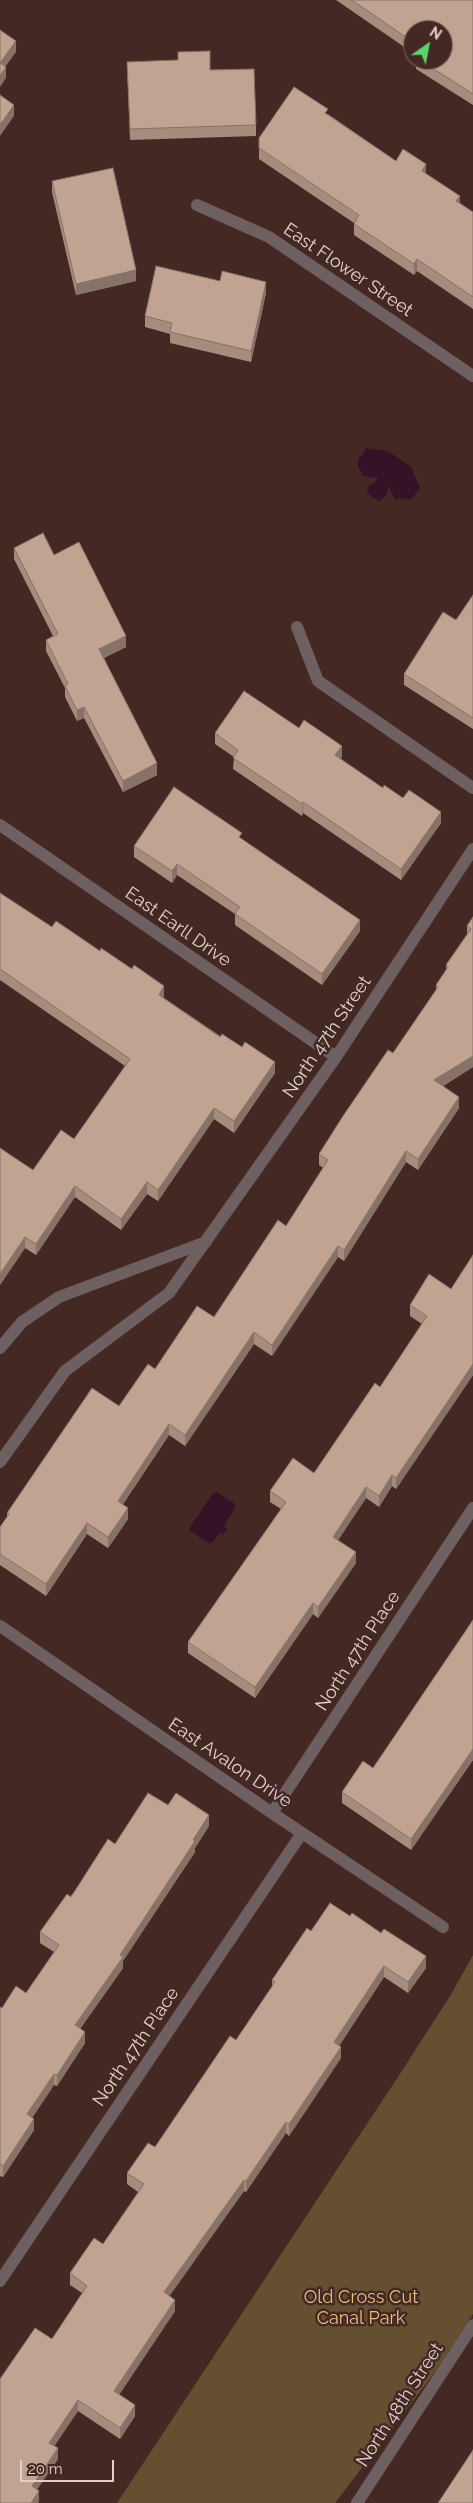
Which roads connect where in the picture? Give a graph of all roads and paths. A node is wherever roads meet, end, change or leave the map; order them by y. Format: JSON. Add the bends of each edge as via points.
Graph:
{"nodes":[{"id":1,"x":197,"y":205,"type":"dead end"},
{"id":2,"x":473,"y":376,"type":"edge"},
{"id":3,"x":297,"y":627,"type":"dead end"},
{"id":4,"x":473,"y":788,"type":"edge"},
{"id":5,"x":0,"y":825,"type":"edge"},
{"id":6,"x":473,"y":849,"type":"edge"},
{"id":7,"x":336,"y":1057,"type":"junction"},
{"id":8,"x":206,"y":1242,"type":"junction"},
{"id":9,"x":0,"y":1348,"type":"edge"},
{"id":10,"x":0,"y":1462,"type":"edge"},
{"id":11,"x":473,"y":1508,"type":"edge"},
{"id":12,"x":0,"y":1626,"type":"edge"},
{"id":13,"x":272,"y":1813,"type":"junction"},
{"id":14,"x":302,"y":1833,"type":"junction"},
{"id":15,"x":443,"y":1927,"type":"dead end"},
{"id":16,"x":0,"y":2281,"type":"edge"},
{"id":17,"x":473,"y":2325,"type":"edge"},
{"id":18,"x":356,"y":2503,"type":"edge"}],
"edges":[{"from":1,"to":2,"type":"street","name":"East Flower Street","via":[[269,237]]},
{"from":3,"to":4,"type":"street","via":[[318,680]]},
{"from":5,"to":7,"type":"street","name":"East Earll Drive"},
{"from":6,"to":7,"type":"street","name":"North 47th Street"},
{"from":7,"to":8,"type":"street","name":"North 47th Street"},
{"from":8,"to":9,"type":"street","via":[[59,1297],[22,1322]]},
{"from":8,"to":10,"type":"street","name":"North 47th Street","via":[[169,1293],[65,1371]]},
{"from":11,"to":13,"type":"street","name":"North 47th Place"},
{"from":12,"to":13,"type":"street","name":"East Avalon Drive"},
{"from":13,"to":14,"type":"street","name":"East Avalon Drive"},
{"from":14,"to":15,"type":"street","name":"East Avalon Drive"},
{"from":14,"to":16,"type":"street","name":"North 47th Place"},
{"from":17,"to":18,"type":"street","name":"North 48th Street"}]}
